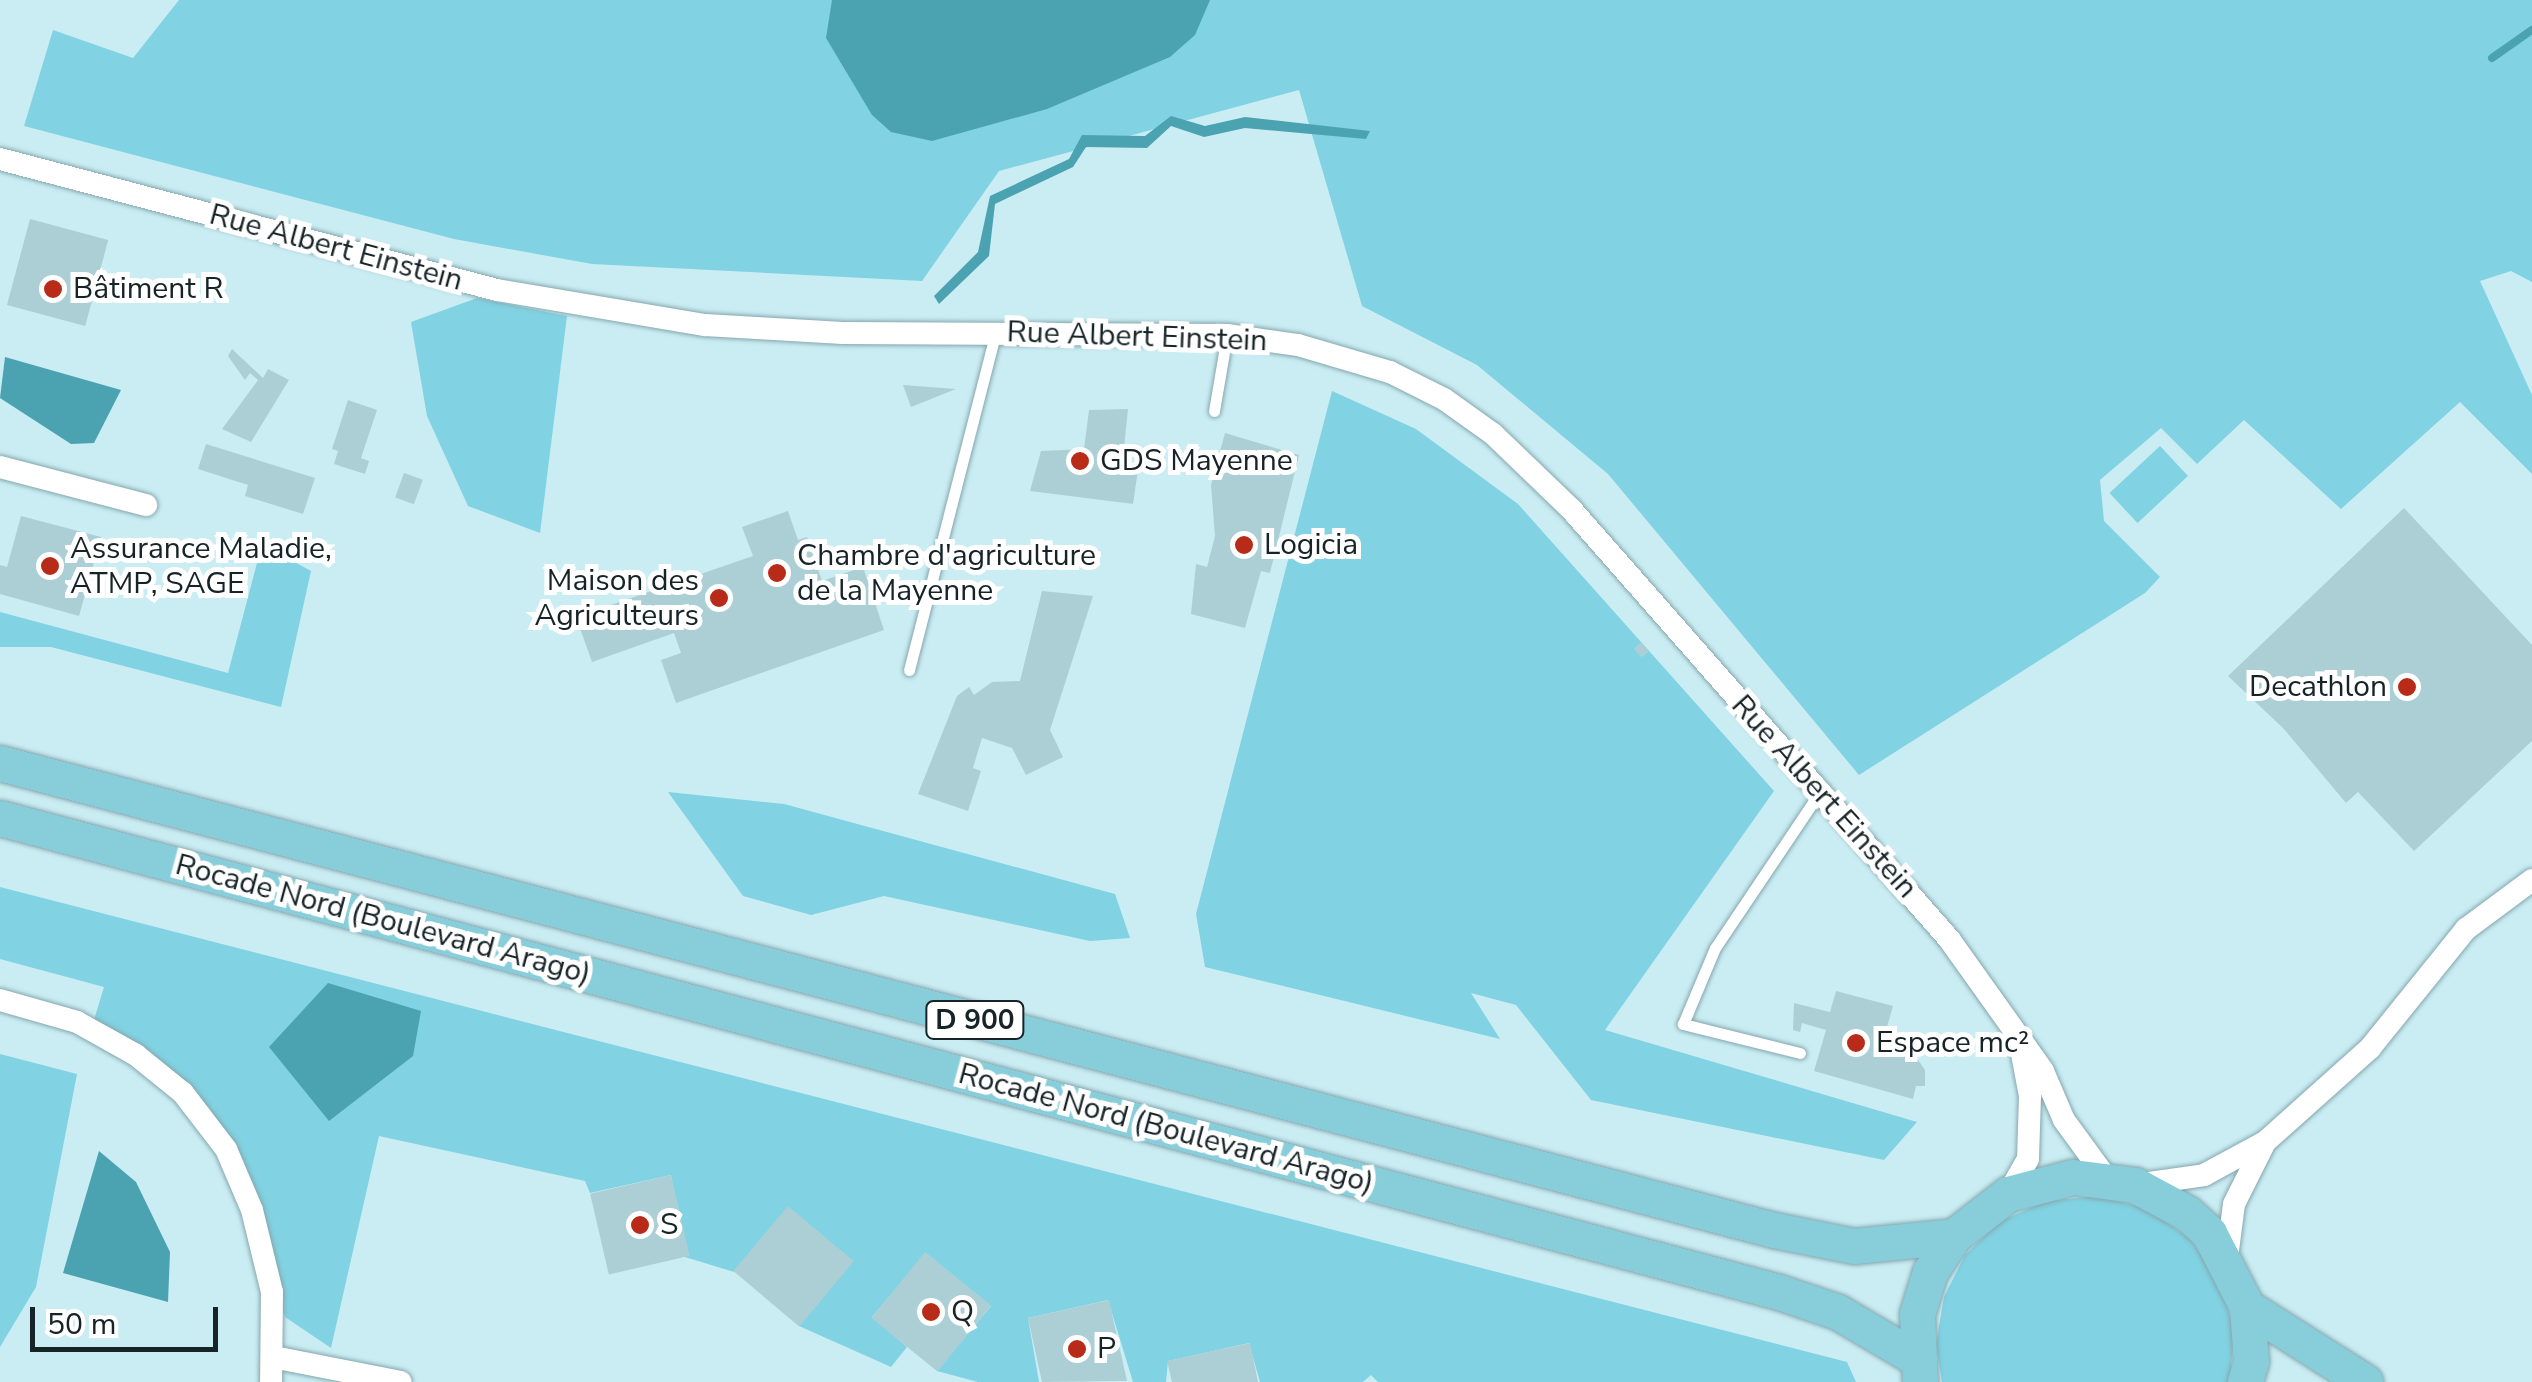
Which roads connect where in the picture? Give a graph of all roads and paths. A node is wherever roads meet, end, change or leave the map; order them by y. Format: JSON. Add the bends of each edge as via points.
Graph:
{"nodes":[{"id":1,"x":0,"y":158,"type":"edge"},
{"id":2,"x":996,"y":332,"type":"junction"},
{"id":3,"x":1227,"y":335,"type":"junction"},
{"id":4,"x":1214,"y":411,"type":"dead end"},
{"id":5,"x":0,"y":467,"type":"edge"},
{"id":6,"x":146,"y":505,"type":"dead end"},
{"id":7,"x":909,"y":670,"type":"dead end"},
{"id":8,"x":0,"y":763,"type":"edge"},
{"id":9,"x":1820,"y":792,"type":"junction"},
{"id":10,"x":0,"y":818,"type":"edge"},
{"id":11,"x":2532,"y":880,"type":"edge"},
{"id":12,"x":0,"y":1000,"type":"edge"},
{"id":13,"x":2006,"y":1019,"type":"junction"},
{"id":14,"x":1800,"y":1053,"type":"dead end"},
{"id":15,"x":2265,"y":1142,"type":"junction"},
{"id":16,"x":2121,"y":1182,"type":"junction"},
{"id":17,"x":2008,"y":1194,"type":"junction"},
{"id":18,"x":1954,"y":1236,"type":"junction"},
{"id":19,"x":2227,"y":1258,"type":"junction"},
{"id":20,"x":2247,"y":1306,"type":"junction"},
{"id":21,"x":273,"y":1357,"type":"junction"},
{"id":22,"x":1917,"y":1370,"type":"edge"},
{"id":23,"x":272,"y":1382,"type":"edge"},
{"id":24,"x":400,"y":1382,"type":"edge"},
{"id":25,"x":2246,"y":1382,"type":"edge"},
{"id":26,"x":2366,"y":1382,"type":"edge"}],
"edges":[{"from":1,"to":2,"type":"street","name":"Rue Albert Einstein","via":[[497,290],[706,325]]},
{"from":2,"to":3,"type":"street","name":"Rue Albert Einstein"},
{"from":2,"to":7,"type":"lane"},
{"from":3,"to":4,"type":"lane"},
{"from":3,"to":9,"type":"street","name":"Rue Albert Einstein","via":[[1298,345],[1390,372],[1444,398],[1493,434],[1535,468]]},
{"from":5,"to":6,"type":"street"},
{"from":8,"to":18,"type":"main road","number":"D 900","via":[[1774,1230],[1854,1246]]},
{"from":9,"to":13,"type":"street","name":"Rue Albert Einstein","via":[[1949,938]]},
{"from":9,"to":14,"type":"lane","via":[[1715,948],[1683,1024]]},
{"from":10,"to":22,"type":"main road","name":"Rocade Nord (Boulevard Arago)","number":"D 900","via":[[1779,1292],[1838,1312]]},
{"from":11,"to":15,"type":"street","via":[[2466,930],[2370,1048]]},
{"from":12,"to":21,"type":"street","via":[[77,1022],[136,1055],[183,1092],[226,1148],[252,1210],[272,1292]]},
{"from":13,"to":16,"type":"street","name":"Rue Albert Einstein"},
{"from":13,"to":17,"type":"street","name":"Rue Albert Einstein","via":[[2025,1056],[2030,1096],[2028,1159]]},
{"from":15,"to":16,"type":"street","via":[[2204,1175]]},
{"from":15,"to":19,"type":"street","via":[[2234,1204]]},
{"from":16,"to":17,"type":"main road","via":[[2073,1177]]},
{"from":16,"to":19,"type":"main road","via":[[2188,1213]]},
{"from":17,"to":18,"type":"main road"},
{"from":18,"to":22,"type":"main road","via":[[1930,1272],[1917,1314]]},
{"from":19,"to":20,"type":"main road"},
{"from":20,"to":25,"type":"main road"},
{"from":20,"to":26,"type":"main road"},
{"from":21,"to":23,"type":"street"},
{"from":21,"to":24,"type":"street"}]}
